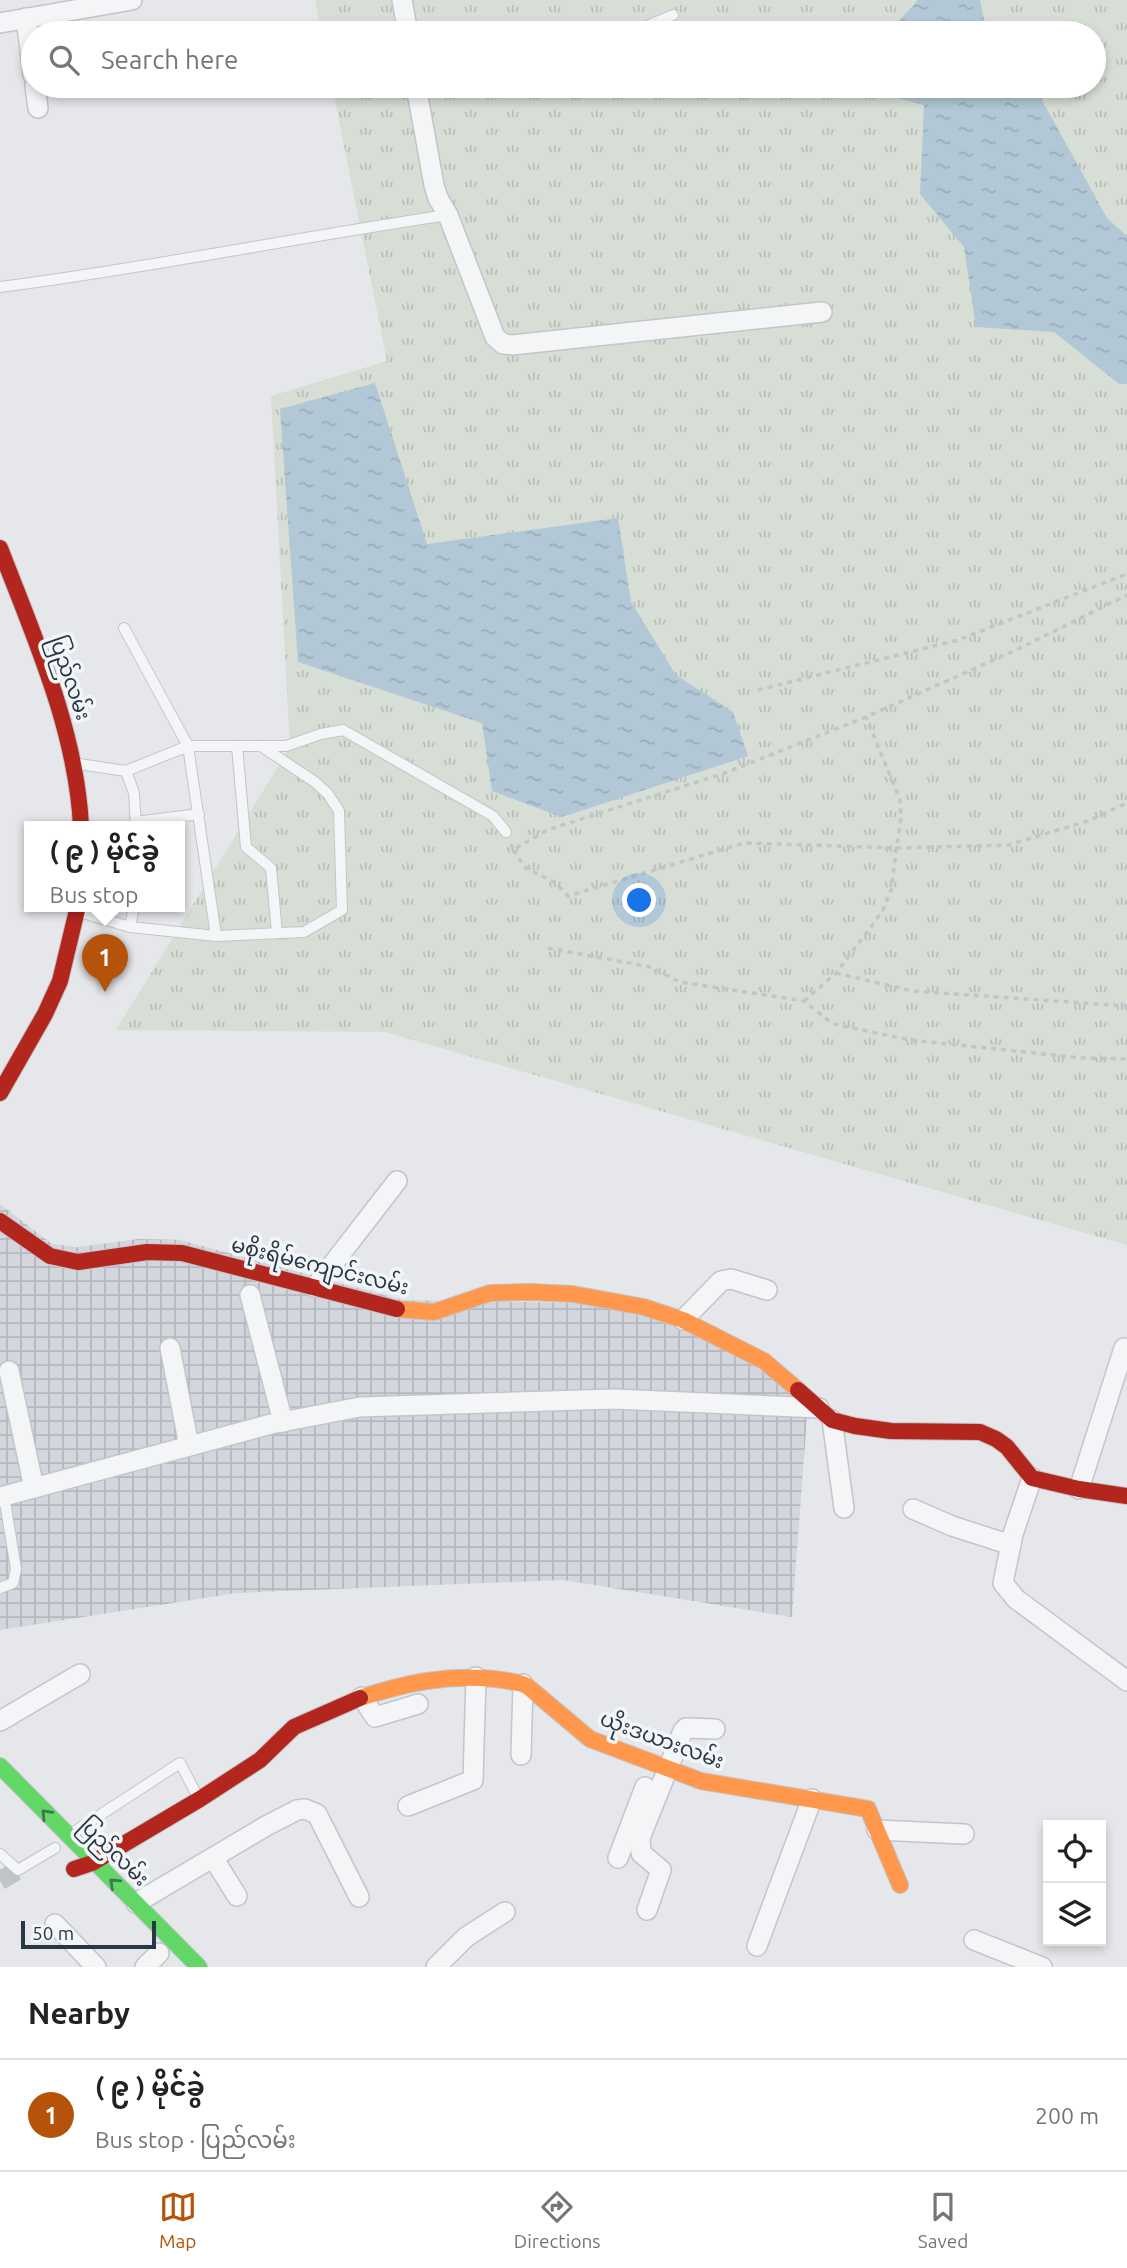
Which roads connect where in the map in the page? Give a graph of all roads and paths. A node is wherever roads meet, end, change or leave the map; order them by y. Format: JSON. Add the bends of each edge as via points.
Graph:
{"nodes":[{"id":1,"x":132,"y":0,"type":"edge"},
{"id":2,"x":402,"y":0,"type":"edge"},
{"id":3,"x":673,"y":15,"type":"dead end"},
{"id":4,"x":26,"y":18,"type":"junction"},
{"id":5,"x":26,"y":21,"type":"edge"},
{"id":6,"x":406,"y":21,"type":"edge"},
{"id":7,"x":659,"y":21,"type":"edge"},
{"id":8,"x":0,"y":23,"type":"edge"},
{"id":9,"x":37,"y":98,"type":"edge"},
{"id":10,"x":418,"y":98,"type":"edge"},
{"id":11,"x":38,"y":108,"type":"dead end"},
{"id":12,"x":448,"y":215,"type":"junction"},
{"id":13,"x":0,"y":287,"type":"edge"},
{"id":14,"x":822,"y":312,"type":"dead end"},
{"id":15,"x":0,"y":548,"type":"edge"},
{"id":16,"x":1127,"y":574,"type":"edge"},
{"id":17,"x":1127,"y":596,"type":"edge"},
{"id":18,"x":124,"y":628,"type":"dead end"},
{"id":19,"x":758,"y":690,"type":"dead end"},
{"id":20,"x":866,"y":717,"type":"junction"},
{"id":21,"x":188,"y":746,"type":"junction"},
{"id":22,"x":237,"y":746,"type":"junction"},
{"id":23,"x":261,"y":746,"type":"junction"},
{"id":24,"x":75,"y":764,"type":"junction"},
{"id":25,"x":126,"y":771,"type":"junction"},
{"id":26,"x":1127,"y":803,"type":"edge"},
{"id":27,"x":199,"y":814,"type":"junction"},
{"id":28,"x":81,"y":821,"type":"edge"},
{"id":29,"x":136,"y":821,"type":"edge"},
{"id":30,"x":155,"y":821,"type":"edge"},
{"id":31,"x":506,"y":832,"type":"joint"},
{"id":32,"x":898,"y":848,"type":"junction"},
{"id":33,"x":513,"y":850,"type":"junction"},
{"id":34,"x":76,"y":912,"type":"edge"},
{"id":35,"x":86,"y":912,"type":"edge"},
{"id":36,"x":133,"y":912,"type":"edge"},
{"id":37,"x":130,"y":927,"type":"junction"},
{"id":38,"x":277,"y":933,"type":"junction"},
{"id":39,"x":216,"y":936,"type":"junction"},
{"id":40,"x":548,"y":948,"type":"dead end"},
{"id":41,"x":836,"y":973,"type":"junction"},
{"id":42,"x":804,"y":1001,"type":"junction"},
{"id":43,"x":1127,"y":1006,"type":"edge"},
{"id":44,"x":1127,"y":1059,"type":"edge"},
{"id":45,"x":0,"y":1093,"type":"edge"},
{"id":46,"x":397,"y":1181,"type":"dead end"},
{"id":47,"x":0,"y":1221,"type":"edge"},
{"id":48,"x":315,"y":1287,"type":"junction"},
{"id":49,"x":767,"y":1290,"type":"dead end"},
{"id":50,"x":250,"y":1295,"type":"dead end"},
{"id":51,"x":684,"y":1320,"type":"junction"},
{"id":52,"x":170,"y":1348,"type":"dead end"},
{"id":53,"x":1124,"y":1348,"type":"dead end"},
{"id":54,"x":9,"y":1371,"type":"dead end"},
{"id":55,"x":825,"y":1414,"type":"junction"},
{"id":56,"x":283,"y":1422,"type":"junction"},
{"id":57,"x":188,"y":1446,"type":"junction"},
{"id":58,"x":1032,"y":1478,"type":"junction"},
{"id":59,"x":34,"y":1488,"type":"junction"},
{"id":60,"x":1079,"y":1489,"type":"junction"},
{"id":61,"x":2,"y":1496,"type":"edge"},
{"id":62,"x":1127,"y":1496,"type":"edge"},
{"id":63,"x":845,"y":1508,"type":"dead end"},
{"id":64,"x":913,"y":1509,"type":"dead end"},
{"id":65,"x":1011,"y":1545,"type":"junction"},
{"id":66,"x":0,"y":1588,"type":"edge"},
{"id":67,"x":80,"y":1674,"type":"dead end"},
{"id":68,"x":476,"y":1677,"type":"junction"},
{"id":69,"x":1127,"y":1681,"type":"edge"},
{"id":70,"x":523,"y":1684,"type":"junction"},
{"id":71,"x":362,"y":1697,"type":"junction"},
{"id":72,"x":418,"y":1704,"type":"dead end"},
{"id":73,"x":0,"y":1721,"type":"edge"},
{"id":74,"x":715,"y":1729,"type":"dead end"},
{"id":75,"x":521,"y":1755,"type":"dead end"},
{"id":76,"x":661,"y":1765,"type":"junction"},
{"id":77,"x":0,"y":1766,"type":"edge"},
{"id":78,"x":200,"y":1799,"type":"junction"},
{"id":79,"x":812,"y":1799,"type":"junction"},
{"id":80,"x":408,"y":1806,"type":"dead end"},
{"id":81,"x":877,"y":1830,"type":"junction"},
{"id":82,"x":964,"y":1834,"type":"dead end"},
{"id":83,"x":67,"y":1836,"type":"junction"},
{"id":84,"x":50,"y":1844,"type":"joint"},
{"id":85,"x":0,"y":1854,"type":"edge"},
{"id":86,"x":618,"y":1858,"type":"dead end"},
{"id":87,"x":214,"y":1859,"type":"junction"},
{"id":88,"x":92,"y":1863,"type":"junction"},
{"id":89,"x":74,"y":1870,"type":"junction"},
{"id":90,"x":88,"y":1883,"type":"dead end"},
{"id":91,"x":900,"y":1885,"type":"dead end"},
{"id":92,"x":237,"y":1896,"type":"dead end"},
{"id":93,"x":359,"y":1897,"type":"dead end"},
{"id":94,"x":136,"y":1903,"type":"junction"},
{"id":95,"x":647,"y":1910,"type":"dead end"},
{"id":96,"x":505,"y":1912,"type":"dead end"},
{"id":97,"x":55,"y":1924,"type":"dead end"},
{"id":98,"x":974,"y":1940,"type":"dead end"},
{"id":99,"x":757,"y":1946,"type":"dead end"},
{"id":100,"x":160,"y":1955,"type":"edge"},
{"id":101,"x":1000,"y":1959,"type":"edge"},
{"id":102,"x":197,"y":1966,"type":"edge"},
{"id":103,"x":96,"y":1967,"type":"edge"},
{"id":104,"x":145,"y":1967,"type":"edge"},
{"id":105,"x":436,"y":1967,"type":"edge"},
{"id":106,"x":1042,"y":1967,"type":"edge"}],
"edges":[{"from":1,"to":4,"type":"street"},
{"from":2,"to":6,"type":"street"},
{"from":3,"to":7,"type":"lane"},
{"from":4,"to":5,"type":"street"},
{"from":4,"to":8,"type":"street"},
{"from":9,"to":11,"type":"street"},
{"from":10,"to":12,"type":"street","via":[[434,185]]},
{"from":12,"to":13,"type":"lane"},
{"from":12,"to":14,"type":"street","via":[[495,337],[503,344]]},
{"from":15,"to":24,"type":"main road","name":"ပြည်လမ်း"},
{"from":16,"to":19,"type":"path","via":[[958,640]]},
{"from":17,"to":20,"type":"path"},
{"from":18,"to":21,"type":"lane"},
{"from":20,"to":32,"type":"path","via":[[900,800]]},
{"from":20,"to":33,"type":"path","via":[[724,773],[547,830]]},
{"from":21,"to":22,"type":"lane"},
{"from":21,"to":25,"type":"lane"},
{"from":21,"to":27,"type":"lane"},
{"from":22,"to":23,"type":"lane"},
{"from":22,"to":38,"type":"lane","via":[[246,847],[271,868]]},
{"from":23,"to":31,"type":"lane","via":[[286,746],[343,730],[493,816]]},
{"from":23,"to":38,"type":"lane","via":[[315,782],[340,811],[342,910],[304,932]]},
{"from":24,"to":25,"type":"lane"},
{"from":24,"to":28,"type":"main road","name":"ပြည်လမ်း"},
{"from":25,"to":29,"type":"lane","via":[[134,793]]},
{"from":26,"to":32,"type":"path","via":[[1088,821],[1008,845]]},
{"from":27,"to":30,"type":"lane"},
{"from":27,"to":39,"type":"lane"},
{"from":31,"to":33,"type":"path"},
{"from":32,"to":33,"type":"path","via":[[744,843],[568,896],[556,883],[526,868]]},
{"from":32,"to":41,"type":"path","via":[[883,909]]},
{"from":34,"to":45,"type":"main road","via":[[60,981]]},
{"from":35,"to":37,"type":"lane"},
{"from":36,"to":37,"type":"lane"},
{"from":37,"to":39,"type":"lane"},
{"from":38,"to":39,"type":"lane"},
{"from":40,"to":42,"type":"path","via":[[650,967],[680,982]]},
{"from":41,"to":42,"type":"path"},
{"from":41,"to":43,"type":"path","via":[[912,991]]},
{"from":42,"to":44,"type":"path","via":[[833,1024],[911,1040]]},
{"from":46,"to":48,"type":"street"},
{"from":47,"to":48,"type":"main road","name":"မစိုးရိမ်ကျောင်းလမ်း","via":[[50,1256],[78,1262],[182,1252]]},
{"from":48,"to":51,"type":"main road","name":"မစိုးရိမ်ကျောင်းလမ်း","via":[[406,1311],[434,1312],[490,1293],[573,1294],[644,1307]]},
{"from":49,"to":51,"type":"street","via":[[731,1279],[720,1281]]},
{"from":50,"to":56,"type":"street"},
{"from":51,"to":55,"type":"main road","name":"မစိုးရိမ်ကျောင်းလမ်း","via":[[764,1361]]},
{"from":52,"to":57,"type":"street"},
{"from":53,"to":60,"type":"street"},
{"from":54,"to":59,"type":"street"},
{"from":55,"to":56,"type":"street","via":[[614,1399],[360,1407]]},
{"from":55,"to":58,"type":"main road","name":"မစိုးရိမ်ကျောင်းလမ်း","via":[[845,1424],[893,1431],[982,1433],[1014,1452]]},
{"from":55,"to":63,"type":"street"},
{"from":56,"to":57,"type":"street"},
{"from":57,"to":59,"type":"street"},
{"from":58,"to":60,"type":"main road"},
{"from":58,"to":65,"type":"street"},
{"from":59,"to":61,"type":"street"},
{"from":60,"to":62,"type":"main road"},
{"from":61,"to":66,"type":"lane","via":[[16,1569],[13,1583]]},
{"from":64,"to":65,"type":"street"},
{"from":65,"to":69,"type":"street","via":[[1003,1583],[1016,1599]]},
{"from":67,"to":73,"type":"street"},
{"from":68,"to":70,"type":"main road"},
{"from":68,"to":71,"type":"main road","via":[[421,1680]]},
{"from":68,"to":80,"type":"street","via":[[472,1780]]},
{"from":70,"to":75,"type":"street"},
{"from":70,"to":76,"type":"main road","name":"ယိုးဒယားလမ်း","via":[[590,1739]]},
{"from":71,"to":72,"type":"street","via":[[375,1717]]},
{"from":71,"to":78,"type":"main road","via":[[294,1727],[260,1760]]},
{"from":74,"to":76,"type":"street","via":[[686,1728]]},
{"from":76,"to":79,"type":"main road","name":"ယိုးဒယားလမ်း","via":[[701,1781]]},
{"from":76,"to":86,"type":"street"},
{"from":76,"to":95,"type":"street","via":[[640,1838],[641,1853],[660,1870]]},
{"from":83,"to":77,"type":"main road","name":"ပြည်လမ်း","one_way":true},
{"from":78,"to":83,"type":"lane","via":[[180,1763]]},
{"from":78,"to":88,"type":"main road"},
{"from":79,"to":81,"type":"main road","name":"ယိုးဒယားလမ်း","via":[[864,1807]]},
{"from":79,"to":99,"type":"street"},
{"from":81,"to":82,"type":"street"},
{"from":81,"to":91,"type":"main road","name":"ယိုးဒယားလမ်း"},
{"from":83,"to":88,"type":"main road","name":"ပြည်လမ်း"},
{"from":84,"to":85,"type":"lane","via":[[18,1870]]},
{"from":84,"to":89,"type":"main road","name":"ပြည်လမ်း"},
{"from":87,"to":92,"type":"street"},
{"from":87,"to":93,"type":"street","via":[[266,1826],[305,1809],[317,1814]]},
{"from":87,"to":94,"type":"street"},
{"from":88,"to":89,"type":"main road"},
{"from":94,"to":88,"type":"main road","name":"ပြည်လမ်း","one_way":true},
{"from":89,"to":90,"type":"main road","name":"ပြည်လမ်း"},
{"from":94,"to":102,"type":"main road","name":"ပြည်လမ်း"},
{"from":96,"to":105,"type":"street","via":[[466,1937]]},
{"from":97,"to":103,"type":"street"},
{"from":98,"to":101,"type":"street"},
{"from":100,"to":104,"type":"street"},
{"from":101,"to":106,"type":"street"}]}
